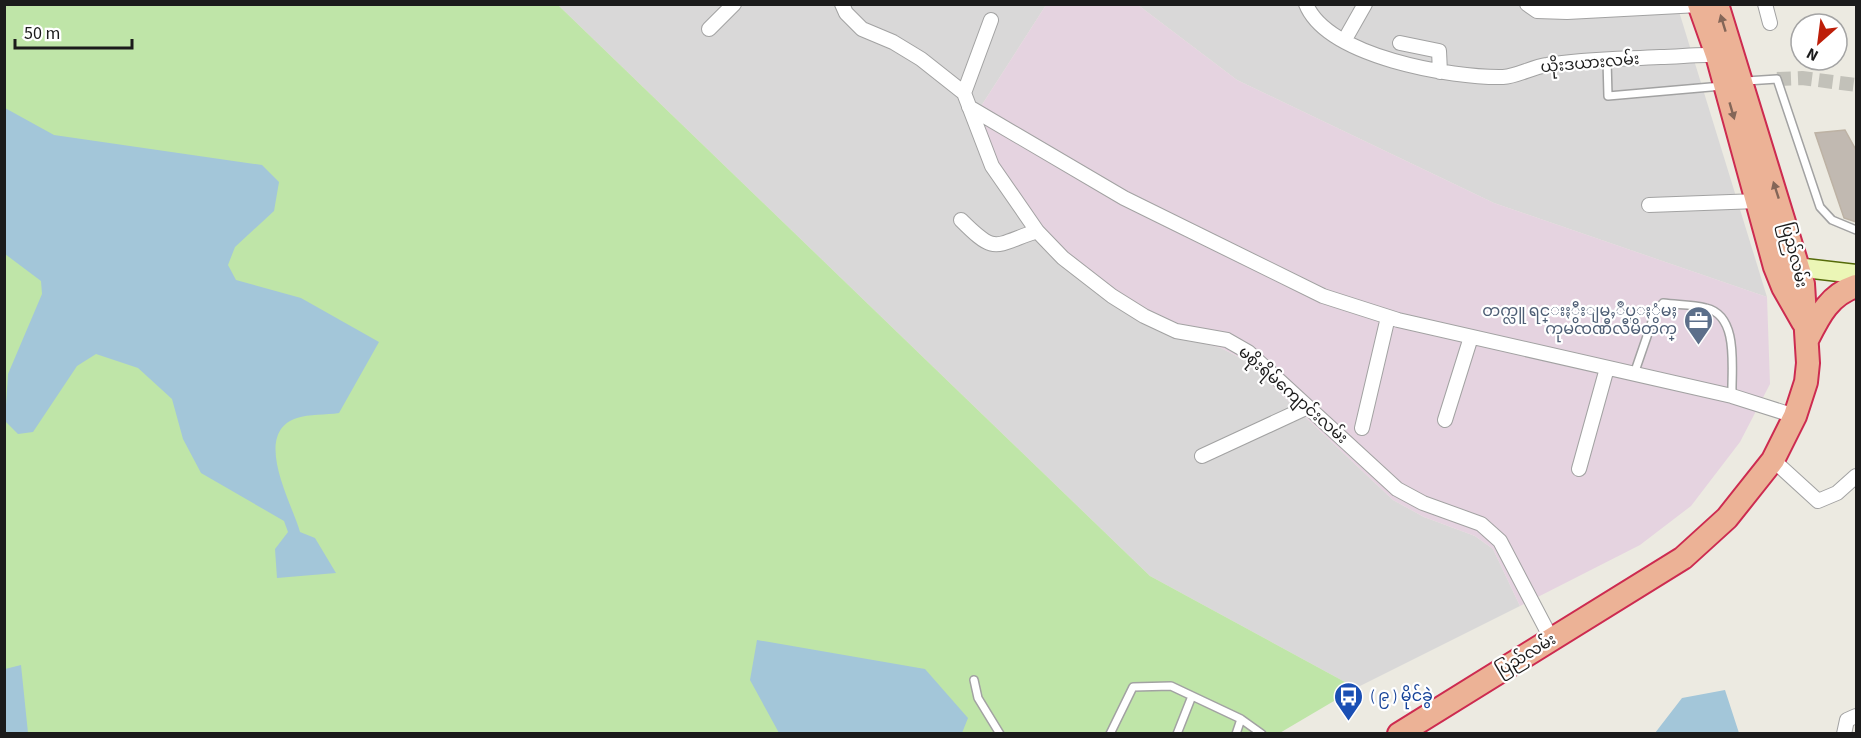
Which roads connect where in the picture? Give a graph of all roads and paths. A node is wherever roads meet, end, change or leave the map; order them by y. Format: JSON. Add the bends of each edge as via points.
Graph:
{"nodes":[{"id":1,"x":734,"y":4,"type":"edge"},
{"id":2,"x":842,"y":4,"type":"edge"},
{"id":3,"x":1365,"y":4,"type":"edge"},
{"id":4,"x":1527,"y":4,"type":"edge"},
{"id":5,"x":1717,"y":4,"type":"edge"},
{"id":6,"x":1765,"y":4,"type":"edge"},
{"id":7,"x":1699,"y":5,"type":"edge"},
{"id":8,"x":1621,"y":6,"type":"edge"},
{"id":9,"x":1311,"y":8,"type":"edge"},
{"id":10,"x":991,"y":20,"type":"dead end"},
{"id":11,"x":1770,"y":23,"type":"dead end"},
{"id":12,"x":710,"y":29,"type":"dead end"},
{"id":13,"x":1344,"y":40,"type":"junction"},
{"id":14,"x":1400,"y":43,"type":"dead end"},
{"id":15,"x":1725,"y":56,"type":"junction"},
{"id":16,"x":1607,"y":60,"type":"junction"},
{"id":17,"x":1440,"y":72,"type":"junction"},
{"id":18,"x":1732,"y":83,"type":"junction"},
{"id":19,"x":964,"y":93,"type":"junction"},
{"id":20,"x":969,"y":107,"type":"junction"},
{"id":21,"x":1758,"y":201,"type":"junction"},
{"id":22,"x":1649,"y":205,"type":"dead end"},
{"id":23,"x":961,"y":220,"type":"dead end"},
{"id":24,"x":1857,"y":230,"type":"edge"},
{"id":25,"x":1037,"y":231,"type":"junction"},
{"id":26,"x":1800,"y":266,"type":"junction"},
{"id":27,"x":1775,"y":267,"type":"junction"},
{"id":28,"x":1857,"y":274,"type":"edge"},
{"id":29,"x":1857,"y":286,"type":"edge"},
{"id":30,"x":1388,"y":317,"type":"junction"},
{"id":31,"x":1471,"y":337,"type":"junction"},
{"id":32,"x":1806,"y":337,"type":"junction"},
{"id":33,"x":1607,"y":368,"type":"junction"},
{"id":34,"x":1634,"y":374,"type":"junction"},
{"id":35,"x":1732,"y":396,"type":"junction"},
{"id":36,"x":1308,"y":407,"type":"junction"},
{"id":37,"x":1795,"y":416,"type":"junction"},
{"id":38,"x":1445,"y":420,"type":"dead end"},
{"id":39,"x":1362,"y":428,"type":"dead end"},
{"id":40,"x":1202,"y":456,"type":"dead end"},
{"id":41,"x":1773,"y":460,"type":"junction"},
{"id":42,"x":1579,"y":469,"type":"dead end"},
{"id":43,"x":1857,"y":476,"type":"edge"},
{"id":44,"x":1552,"y":640,"type":"junction"},
{"id":45,"x":974,"y":680,"type":"dead end"},
{"id":46,"x":1192,"y":696,"type":"junction"},
{"id":47,"x":1857,"y":716,"type":"edge"},
{"id":48,"x":1241,"y":719,"type":"junction"},
{"id":49,"x":1000,"y":734,"type":"edge"},
{"id":50,"x":1110,"y":734,"type":"edge"},
{"id":51,"x":1177,"y":734,"type":"edge"},
{"id":52,"x":1236,"y":734,"type":"edge"},
{"id":53,"x":1262,"y":734,"type":"edge"},
{"id":54,"x":1399,"y":734,"type":"edge"},
{"id":55,"x":1844,"y":734,"type":"edge"}],
"edges":[{"from":1,"to":12,"type":"street"},
{"from":2,"to":19,"type":"street","via":[[862,29],[921,59]]},
{"from":3,"to":13,"type":"street"},
{"from":4,"to":8,"type":"street","via":[[1537,11]]},
{"from":15,"to":5,"type":"highway","name":"ပြည်လမ်း","one_way":true},
{"from":6,"to":11,"type":"street"},
{"from":7,"to":8,"type":"street"},
{"from":7,"to":15,"type":"highway","name":"ပြည်လမ်း"},
{"from":9,"to":13,"type":"street","name":"ယိုးဒယားလမ်း"},
{"from":10,"to":19,"type":"street"},
{"from":13,"to":17,"type":"street","name":"ယိုးဒယားလမ်း","via":[[1388,61]]},
{"from":14,"to":17,"type":"street","via":[[1439,51]]},
{"from":15,"to":16,"type":"street","name":"ယိုးဒယားလမ်း"},
{"from":15,"to":18,"type":"highway","name":"ပြည်လမ်း"},
{"from":16,"to":17,"type":"street","name":"ယိုးဒယားလမ်း","via":[[1545,65],[1505,77]]},
{"from":16,"to":18,"type":"lane","via":[[1608,96]]},
{"from":18,"to":21,"type":"highway","name":"ပြည်လမ်း","one_way":true},
{"from":18,"to":24,"type":"lane","via":[[1777,80],[1820,207],[1832,220]]},
{"from":26,"to":18,"type":"highway","name":"ပြည်လမ်း","one_way":true},
{"from":19,"to":20,"type":"street","name":"မစိုးရိမ်ကျောင်းလမ်း"},
{"from":20,"to":25,"type":"street","name":"မစိုးရိမ်ကျောင်းလမ်း","via":[[992,166]]},
{"from":20,"to":30,"type":"street","via":[[1134,203],[1323,297]]},
{"from":21,"to":22,"type":"street"},
{"from":21,"to":27,"type":"highway","name":"ပြည်လမ်း"},
{"from":23,"to":25,"type":"street","via":[[984,243],[993,246]]},
{"from":25,"to":36,"type":"street","name":"မစိုးရိမ်ကျောင်းလမ်း","via":[[1063,258],[1112,296],[1176,331],[1227,340],[1248,352]]},
{"from":26,"to":27,"type":"main road"},
{"from":26,"to":28,"type":"main road"},
{"from":26,"to":32,"type":"highway","name":"ပြည်လမ်း"},
{"from":27,"to":32,"type":"highway","name":"ပြည်လမ်း"},
{"from":29,"to":32,"type":"highway","via":[[1844,290],[1830,302]]},
{"from":30,"to":31,"type":"street"},
{"from":30,"to":39,"type":"street"},
{"from":31,"to":33,"type":"street"},
{"from":31,"to":38,"type":"street"},
{"from":32,"to":37,"type":"highway","name":"ပြည်လမ်း","via":[[1806,382]]},
{"from":33,"to":34,"type":"street"},
{"from":33,"to":42,"type":"street"},
{"from":34,"to":35,"type":"street"},
{"from":34,"to":35,"type":"lane","via":[[1654,313],[1663,303],[1708,308],[1724,318],[1730,336]]},
{"from":35,"to":37,"type":"street"},
{"from":36,"to":40,"type":"street"},
{"from":36,"to":44,"type":"street","name":"မစိုးရိမ်ကျောင်းလမ်း","via":[[1397,489],[1481,524],[1500,541]]},
{"from":37,"to":41,"type":"highway","name":"ပြည်လမ်း"},
{"from":41,"to":43,"type":"street","via":[[1818,501],[1837,493]]},
{"from":41,"to":44,"type":"highway","name":"ပြည်လမ်း","via":[[1727,518],[1683,558]]},
{"from":44,"to":54,"type":"highway","name":"ပြည်လမ်း"},
{"from":45,"to":49,"type":"lane","via":[[978,698]]},
{"from":46,"to":48,"type":"lane"},
{"from":46,"to":50,"type":"lane","via":[[1171,687],[1133,687]]},
{"from":46,"to":51,"type":"lane"},
{"from":47,"to":55,"type":"street","via":[[1847,720]]},
{"from":48,"to":52,"type":"lane"},
{"from":48,"to":53,"type":"lane"}]}
